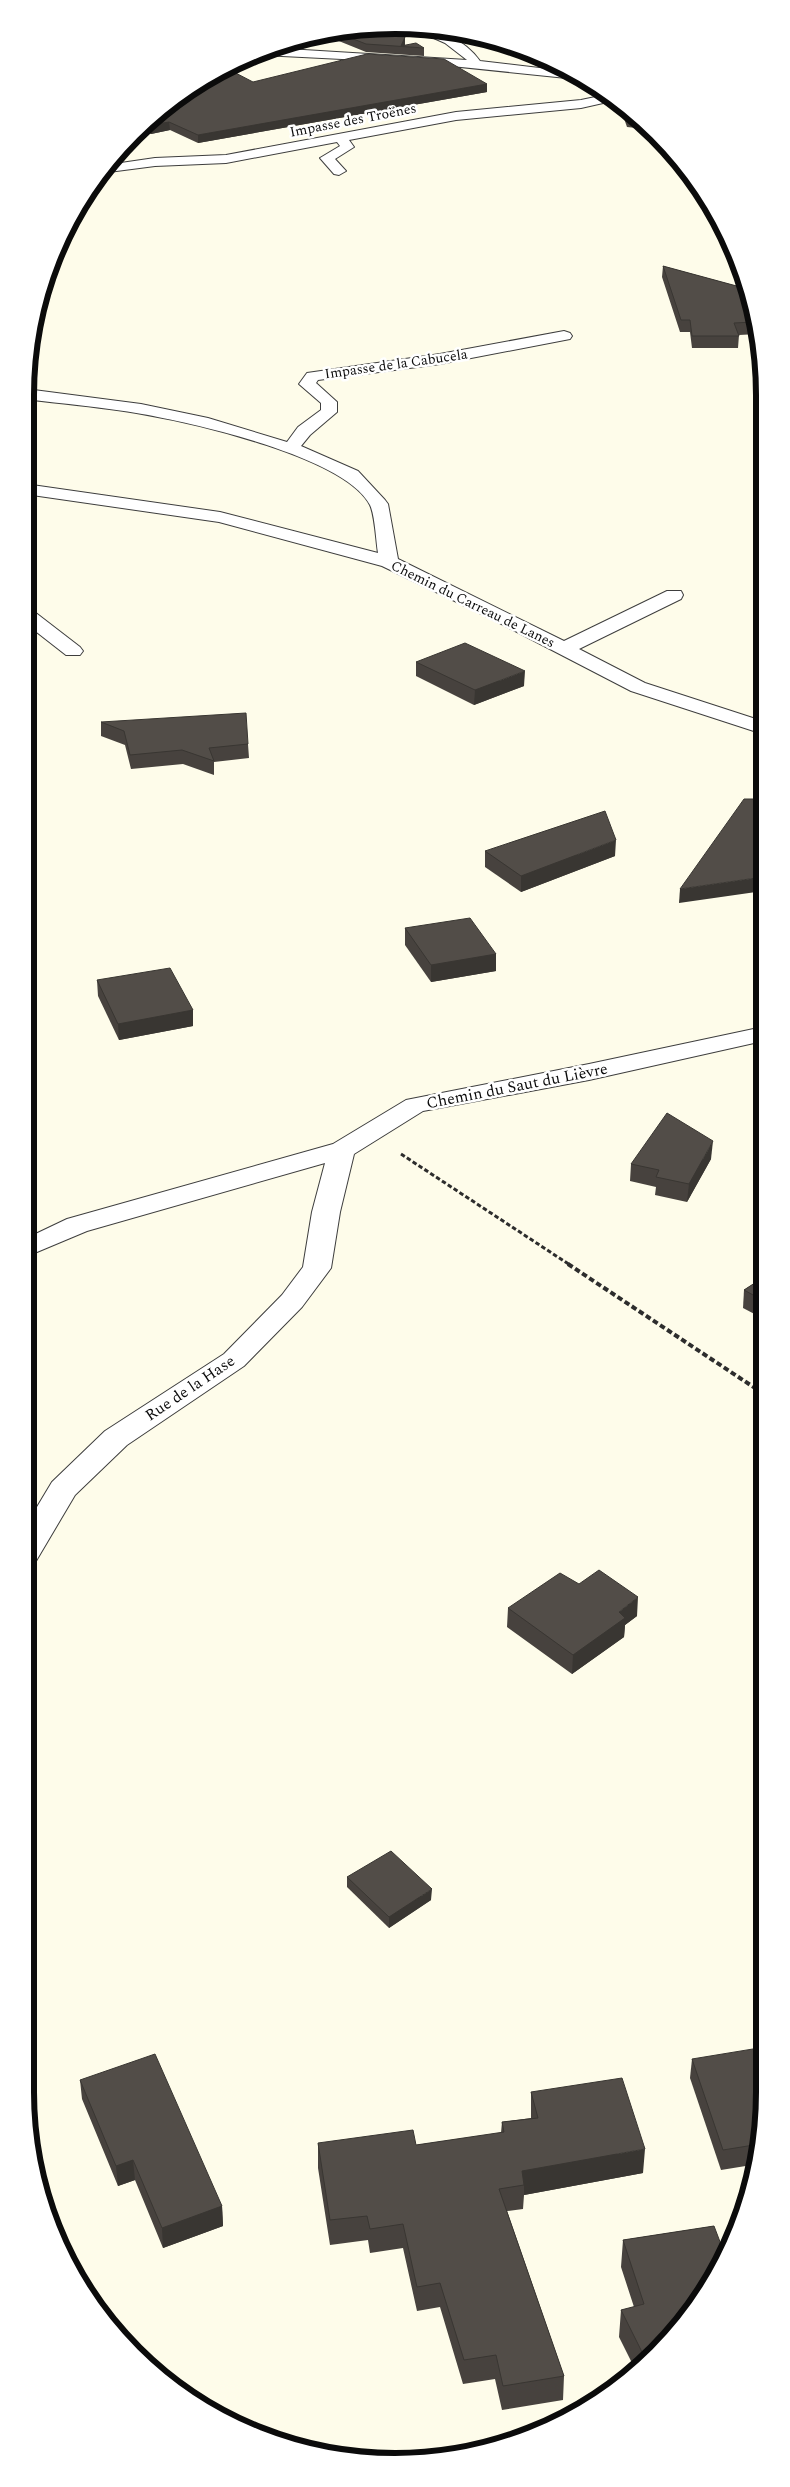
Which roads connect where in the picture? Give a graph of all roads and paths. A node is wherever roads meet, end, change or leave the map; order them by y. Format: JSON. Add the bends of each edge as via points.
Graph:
{"nodes":[{"id":1,"x":440,"y":37,"type":"edge"},
{"id":2,"x":283,"y":52,"type":"edge"},
{"id":3,"x":477,"y":65,"type":"junction"},
{"id":4,"x":562,"y":75,"type":"edge"},
{"id":5,"x":602,"y":99,"type":"edge"},
{"id":6,"x":341,"y":138,"type":"junction"},
{"id":7,"x":114,"y":168,"type":"edge"},
{"id":8,"x":339,"y":171,"type":"dead end"},
{"id":9,"x":564,"y":336,"type":"dead end"},
{"id":10,"x":34,"y":395,"type":"edge"},
{"id":11,"x":291,"y":448,"type":"junction"},
{"id":12,"x":34,"y":490,"type":"edge"},
{"id":13,"x":45,"y":492,"type":"junction"},
{"id":14,"x":34,"y":501,"type":"edge"},
{"id":15,"x":389,"y":562,"type":"junction"},
{"id":16,"x":674,"y":595,"type":"dead end"},
{"id":17,"x":34,"y":621,"type":"edge"},
{"id":18,"x":563,"y":649,"type":"junction"},
{"id":19,"x":73,"y":651,"type":"dead end"},
{"id":20,"x":756,"y":726,"type":"edge"},
{"id":21,"x":756,"y":1036,"type":"edge"},
{"id":22,"x":369,"y":1133,"type":"junction"},
{"id":23,"x":342,"y":1150,"type":"junction"},
{"id":24,"x":34,"y":1245,"type":"edge"},
{"id":25,"x":756,"y":1389,"type":"edge"},
{"id":26,"x":34,"y":1538,"type":"edge"}],
"edges":[{"from":1,"to":3,"type":"street","via":[[471,54]]},
{"from":2,"to":3,"type":"street"},
{"from":3,"to":4,"type":"street"},
{"from":5,"to":6,"type":"street","name":"Impasse des Troënes","via":[[456,116]]},
{"from":6,"to":7,"type":"street","name":"Impasse des Troënes","via":[[226,159],[155,162]]},
{"from":6,"to":8,"type":"street","via":[[347,147],[327,158]]},
{"from":9,"to":11,"type":"street","name":"Impasse de la Cabucela","via":[[440,360],[313,376],[307,384],[329,402],[329,412],[304,430]]},
{"from":10,"to":11,"type":"street","via":[[141,409],[202,422]]},
{"from":11,"to":15,"type":"street","via":[[352,474],[379,504]]},
{"from":12,"to":13,"type":"street","name":"Chemin du Carreau de Lanes"},
{"from":13,"to":14,"type":"street"},
{"from":13,"to":15,"type":"street","name":"Chemin du Carreau de Lanes","via":[[220,517]]},
{"from":15,"to":18,"type":"street","name":"Chemin du Carreau de Lanes"},
{"from":16,"to":18,"type":"street"},
{"from":17,"to":19,"type":"street"},
{"from":18,"to":20,"type":"street","name":"Chemin du Carreau de Lanes","via":[[638,687]]},
{"from":21,"to":22,"type":"street","name":"Chemin du Saut du Lièvre","via":[[415,1105]]},
{"from":22,"to":23,"type":"street","name":"Chemin du Saut du Lièvre"},
{"from":22,"to":25,"type":"path"},
{"from":23,"to":24,"type":"street","name":"Chemin du Saut du Lièvre","via":[[77,1225]]},
{"from":23,"to":26,"type":"street","name":"Rue de la Hase","via":[[326,1212],[317,1268],[292,1301],[234,1360],[116,1438],[63,1489]]}]}
